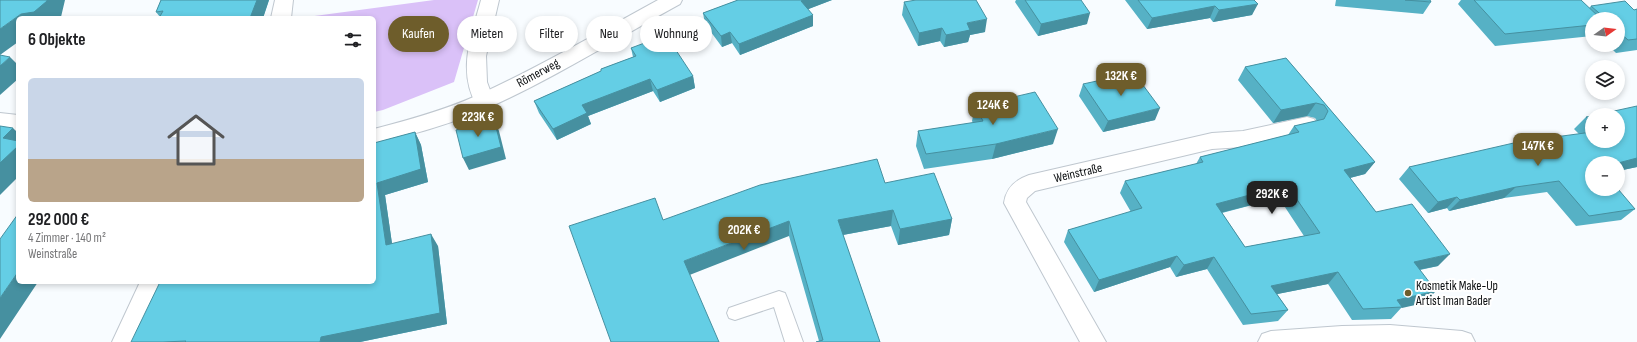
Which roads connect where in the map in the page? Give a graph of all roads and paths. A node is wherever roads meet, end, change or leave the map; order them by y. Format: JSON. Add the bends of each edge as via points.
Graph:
{"nodes":[{"id":1,"x":284,"y":0,"type":"edge"},
{"id":2,"x":490,"y":0,"type":"edge"},
{"id":3,"x":673,"y":0,"type":"edge"},
{"id":4,"x":281,"y":16,"type":"edge"},
{"id":5,"x":484,"y":101,"type":"junction"},
{"id":6,"x":0,"y":121,"type":"edge"},
{"id":7,"x":16,"y":123,"type":"edge"},
{"id":8,"x":1307,"y":125,"type":"edge"},
{"id":9,"x":376,"y":136,"type":"edge"},
{"id":10,"x":151,"y":284,"type":"edge"},
{"id":11,"x":736,"y":313,"type":"dead end"},
{"id":12,"x":125,"y":342,"type":"edge"},
{"id":13,"x":794,"y":342,"type":"edge"},
{"id":14,"x":1093,"y":342,"type":"edge"},
{"id":15,"x":1271,"y":342,"type":"edge"},
{"id":16,"x":1462,"y":342,"type":"edge"}],
"edges":[{"from":1,"to":4,"type":"street"},
{"from":2,"to":5,"type":"street","via":[[476,56],[477,82]]},
{"from":3,"to":5,"type":"street","name":"Römerweg"},
{"from":5,"to":9,"type":"street","name":"Römerweg"},
{"from":6,"to":7,"type":"street"},
{"from":8,"to":14,"type":"street","name":"Weinstraße","via":[[1243,139],[1212,141],[1029,184],[1016,195],[1016,203]]},
{"from":10,"to":12,"type":"street"},
{"from":11,"to":13,"type":"lane","via":[[779,298]]},
{"from":15,"to":16,"type":"street","via":[[1406,337]]}]}
